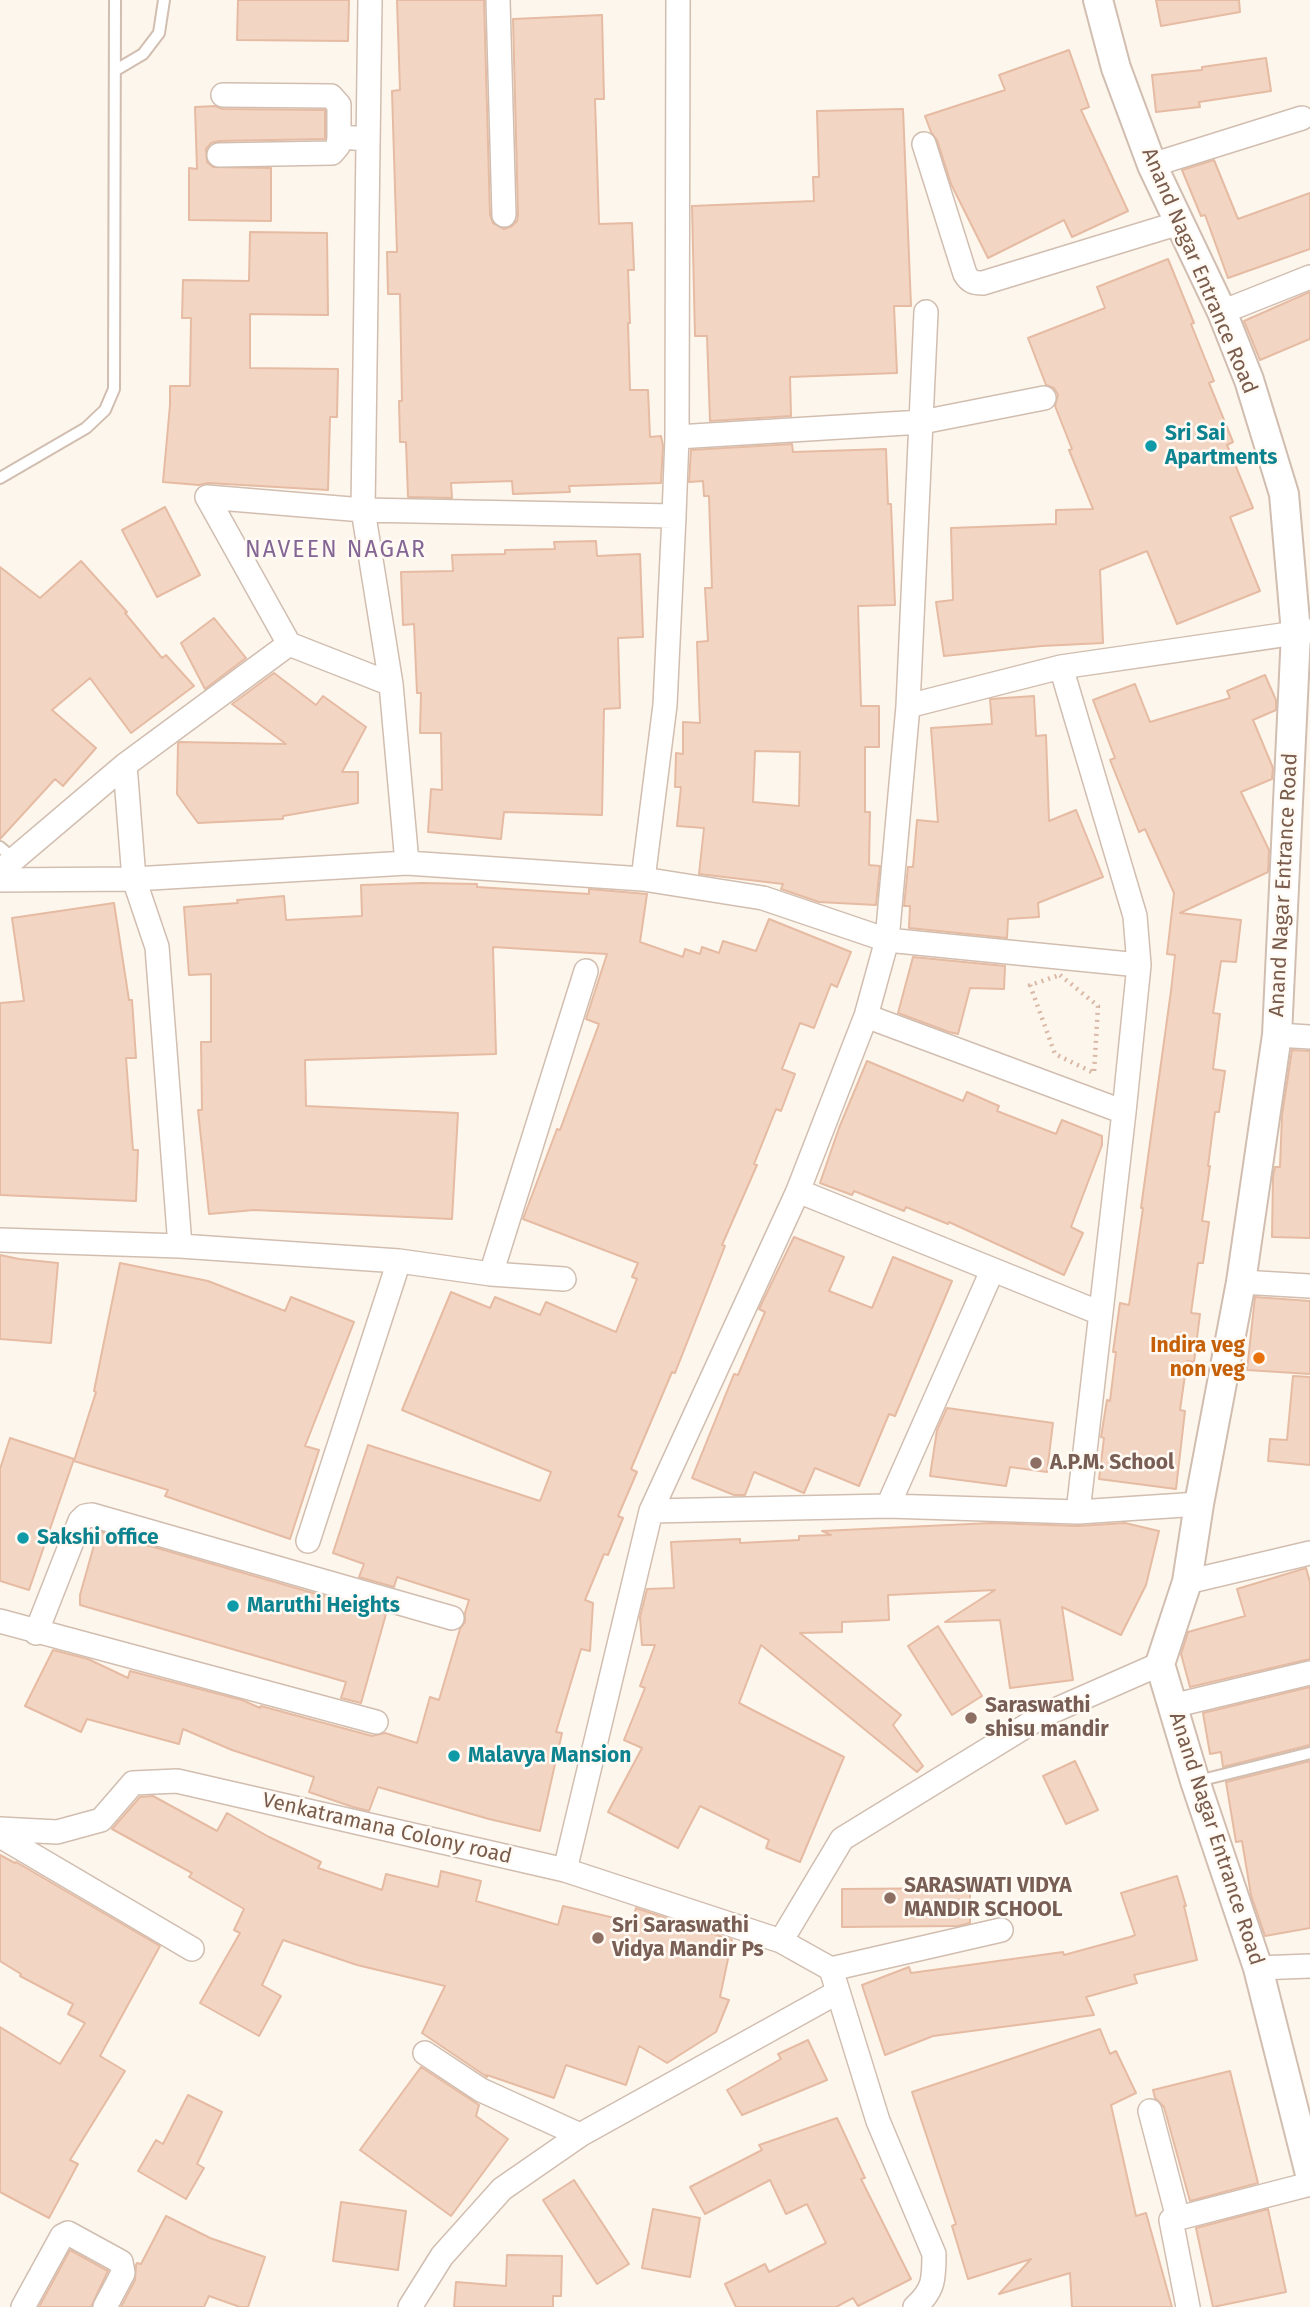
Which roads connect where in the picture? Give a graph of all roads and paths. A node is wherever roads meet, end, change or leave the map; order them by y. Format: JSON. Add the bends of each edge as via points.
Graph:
{"nodes":[{"id":1,"x":115,"y":0,"type":"edge"},
{"id":2,"x":164,"y":0,"type":"edge"},
{"id":3,"x":370,"y":0,"type":"edge"},
{"id":4,"x":498,"y":0,"type":"edge"},
{"id":5,"x":678,"y":0,"type":"edge"},
{"id":6,"x":1098,"y":0,"type":"edge"},
{"id":7,"x":116,"y":70,"type":"junction"},
{"id":8,"x":223,"y":95,"type":"dead end"},
{"id":9,"x":1302,"y":118,"type":"dead end"},
{"id":10,"x":339,"y":136,"type":"junction"},
{"id":11,"x":368,"y":139,"type":"junction"},
{"id":12,"x":924,"y":144,"type":"dead end"},
{"id":13,"x":219,"y":155,"type":"dead end"},
{"id":14,"x":1152,"y":164,"type":"junction"},
{"id":15,"x":504,"y":215,"type":"dead end"},
{"id":16,"x":1179,"y":223,"type":"junction"},
{"id":17,"x":1310,"y":277,"type":"edge"},
{"id":18,"x":926,"y":312,"type":"dead end"},
{"id":19,"x":1222,"y":312,"type":"junction"},
{"id":20,"x":1044,"y":398,"type":"dead end"},
{"id":21,"x":922,"y":422,"type":"junction"},
{"id":22,"x":677,"y":437,"type":"junction"},
{"id":23,"x":0,"y":478,"type":"edge"},
{"id":24,"x":363,"y":510,"type":"junction"},
{"id":25,"x":674,"y":516,"type":"junction"},
{"id":26,"x":1303,"y":632,"type":"edge"},
{"id":27,"x":289,"y":644,"type":"junction"},
{"id":28,"x":1061,"y":667,"type":"junction"},
{"id":29,"x":391,"y":684,"type":"junction"},
{"id":30,"x":908,"y":706,"type":"junction"},
{"id":31,"x":125,"y":765,"type":"junction"},
{"id":32,"x":5,"y":859,"type":"edge"},
{"id":33,"x":407,"y":863,"type":"junction"},
{"id":34,"x":134,"y":879,"type":"junction"},
{"id":35,"x":643,"y":879,"type":"junction"},
{"id":36,"x":0,"y":880,"type":"edge"},
{"id":37,"x":887,"y":940,"type":"junction"},
{"id":38,"x":1139,"y":965,"type":"junction"},
{"id":39,"x":586,"y":971,"type":"dead end"},
{"id":40,"x":1030,"y":985,"type":"joint"},
{"id":41,"x":866,"y":1016,"type":"junction"},
{"id":42,"x":1277,"y":1035,"type":"junction"},
{"id":43,"x":1310,"y":1037,"type":"edge"},
{"id":44,"x":1124,"y":1112,"type":"junction"},
{"id":45,"x":798,"y":1191,"type":"junction"},
{"id":46,"x":0,"y":1240,"type":"edge"},
{"id":47,"x":180,"y":1246,"type":"junction"},
{"id":48,"x":399,"y":1261,"type":"junction"},
{"id":49,"x":992,"y":1270,"type":"junction"},
{"id":50,"x":491,"y":1274,"type":"junction"},
{"id":51,"x":564,"y":1279,"type":"dead end"},
{"id":52,"x":1241,"y":1282,"type":"junction"},
{"id":53,"x":1310,"y":1286,"type":"edge"},
{"id":54,"x":1100,"y":1313,"type":"junction"},
{"id":55,"x":1199,"y":1504,"type":"junction"},
{"id":56,"x":888,"y":1506,"type":"junction"},
{"id":57,"x":651,"y":1511,"type":"junction"},
{"id":58,"x":1078,"y":1511,"type":"junction"},
{"id":59,"x":308,"y":1541,"type":"dead end"},
{"id":60,"x":1310,"y":1553,"type":"edge"},
{"id":61,"x":1187,"y":1582,"type":"junction"},
{"id":62,"x":452,"y":1618,"type":"dead end"},
{"id":63,"x":0,"y":1622,"type":"edge"},
{"id":64,"x":36,"y":1633,"type":"junction"},
{"id":65,"x":1160,"y":1664,"type":"junction"},
{"id":66,"x":1310,"y":1673,"type":"edge"},
{"id":67,"x":1172,"y":1706,"type":"junction"},
{"id":68,"x":376,"y":1722,"type":"dead end"},
{"id":69,"x":1310,"y":1752,"type":"edge"},
{"id":70,"x":1195,"y":1782,"type":"junction"},
{"id":71,"x":0,"y":1829,"type":"edge"},
{"id":72,"x":0,"y":1836,"type":"edge"},
{"id":73,"x":565,"y":1870,"type":"junction"},
{"id":74,"x":1001,"y":1930,"type":"dead end"},
{"id":75,"x":781,"y":1941,"type":"junction"},
{"id":76,"x":192,"y":1949,"type":"dead end"},
{"id":77,"x":1310,"y":1966,"type":"edge"},
{"id":78,"x":1258,"y":1968,"type":"junction"},
{"id":79,"x":831,"y":1969,"type":"junction"},
{"id":80,"x":838,"y":1992,"type":"junction"},
{"id":81,"x":425,"y":2053,"type":"dead end"},
{"id":82,"x":1150,"y":2111,"type":"dead end"},
{"id":83,"x":580,"y":2136,"type":"junction"},
{"id":84,"x":1310,"y":2174,"type":"edge"},
{"id":85,"x":1310,"y":2184,"type":"edge"},
{"id":86,"x":1178,"y":2218,"type":"junction"},
{"id":87,"x":23,"y":2307,"type":"edge"},
{"id":88,"x":105,"y":2307,"type":"edge"},
{"id":89,"x":410,"y":2307,"type":"edge"},
{"id":90,"x":915,"y":2307,"type":"edge"},
{"id":91,"x":1188,"y":2307,"type":"edge"}],
"edges":[{"from":1,"to":7,"type":"lane"},
{"from":2,"to":7,"type":"lane","via":[[159,33],[143,54]]},
{"from":3,"to":11,"type":"street"},
{"from":4,"to":15,"type":"street"},
{"from":5,"to":22,"type":"street"},
{"from":6,"to":14,"type":"street","name":"Anand Nagar Entrance Road","via":[[1116,68]]},
{"from":7,"to":23,"type":"lane","via":[[114,389],[105,410],[86,428]]},
{"from":8,"to":10,"type":"street","via":[[331,96],[339,105]]},
{"from":9,"to":14,"type":"street"},
{"from":10,"to":11,"type":"street"},
{"from":10,"to":13,"type":"street","via":[[332,152]]},
{"from":11,"to":24,"type":"street"},
{"from":12,"to":16,"type":"street","via":[[965,274],[975,283]]},
{"from":14,"to":16,"type":"street","name":"Anand Nagar Entrance Road"},
{"from":16,"to":19,"type":"street","name":"Anand Nagar Entrance Road"},
{"from":17,"to":19,"type":"street"},
{"from":18,"to":21,"type":"street"},
{"from":19,"to":26,"type":"street","name":"Anand Nagar Entrance Road","via":[[1249,380],[1284,494]]},
{"from":20,"to":21,"type":"street"},
{"from":21,"to":22,"type":"street"},
{"from":21,"to":30,"type":"street"},
{"from":22,"to":25,"type":"street"},
{"from":24,"to":25,"type":"street"},
{"from":24,"to":27,"type":"street","via":[[207,497]]},
{"from":24,"to":29,"type":"street"},
{"from":25,"to":35,"type":"street","via":[[665,705]]},
{"from":26,"to":28,"type":"street"},
{"from":26,"to":42,"type":"street","name":"Anand Nagar Entrance Road"},
{"from":27,"to":29,"type":"street"},
{"from":27,"to":31,"type":"street"},
{"from":28,"to":30,"type":"street"},
{"from":28,"to":38,"type":"street","via":[[1135,916]]},
{"from":29,"to":33,"type":"street"},
{"from":30,"to":37,"type":"street"},
{"from":31,"to":32,"type":"street"},
{"from":31,"to":34,"type":"street"},
{"from":33,"to":34,"type":"street"},
{"from":33,"to":35,"type":"street"},
{"from":34,"to":36,"type":"street"},
{"from":34,"to":47,"type":"street","via":[[157,947]]},
{"from":35,"to":37,"type":"street","via":[[763,898]]},
{"from":37,"to":38,"type":"street"},
{"from":37,"to":41,"type":"street"},
{"from":38,"to":44,"type":"street"},
{"from":39,"to":50,"type":"street"},
{"from":40,"to":40,"type":"path","via":[[1060,975],[1098,1006],[1094,1073],[1055,1054]]},
{"from":41,"to":44,"type":"street"},
{"from":41,"to":45,"type":"street"},
{"from":42,"to":43,"type":"street"},
{"from":42,"to":52,"type":"street","name":"Anand Nagar Entrance Road"},
{"from":44,"to":54,"type":"street"},
{"from":45,"to":49,"type":"street"},
{"from":45,"to":57,"type":"street"},
{"from":46,"to":47,"type":"street"},
{"from":47,"to":48,"type":"street"},
{"from":48,"to":50,"type":"street"},
{"from":48,"to":59,"type":"street"},
{"from":49,"to":54,"type":"street"},
{"from":49,"to":56,"type":"street"},
{"from":50,"to":51,"type":"street"},
{"from":52,"to":53,"type":"street"},
{"from":52,"to":55,"type":"street","name":"Anand Nagar Entrance Road"},
{"from":54,"to":58,"type":"street"},
{"from":55,"to":58,"type":"street"},
{"from":55,"to":61,"type":"street","name":"Anand Nagar Entrance Road"},
{"from":56,"to":57,"type":"street"},
{"from":56,"to":58,"type":"street"},
{"from":57,"to":73,"type":"street"},
{"from":60,"to":61,"type":"street"},
{"from":61,"to":65,"type":"street","name":"Anand Nagar Entrance Road"},
{"from":62,"to":64,"type":"street","via":[[92,1515],[80,1521]]},
{"from":63,"to":64,"type":"street"},
{"from":64,"to":68,"type":"street"},
{"from":65,"to":67,"type":"street","name":"Anand Nagar Entrance Road"},
{"from":65,"to":75,"type":"street","via":[[1044,1715],[842,1839]]},
{"from":66,"to":67,"type":"street"},
{"from":67,"to":70,"type":"street","name":"Anand Nagar Entrance Road"},
{"from":69,"to":70,"type":"lane"},
{"from":70,"to":78,"type":"street","name":"Anand Nagar Entrance Road"},
{"from":71,"to":73,"type":"street","name":"Venkatramana Colony road","via":[[57,1832],[101,1820],[133,1783],[177,1780]]},
{"from":72,"to":76,"type":"street"},
{"from":73,"to":75,"type":"street","name":"Venkatramana Colony road"},
{"from":74,"to":79,"type":"street"},
{"from":75,"to":79,"type":"street","name":"Venkatramana Colony road"},
{"from":77,"to":78,"type":"street"},
{"from":78,"to":84,"type":"street","name":"Anand Nagar Entrance Road"},
{"from":79,"to":80,"type":"street"},
{"from":80,"to":83,"type":"street"},
{"from":80,"to":90,"type":"street","via":[[878,2122],[934,2254],[928,2294]]},
{"from":81,"to":83,"type":"street","via":[[481,2090]]},
{"from":82,"to":86,"type":"street"},
{"from":83,"to":89,"type":"street","via":[[502,2189],[442,2256]]},
{"from":85,"to":86,"type":"street"},
{"from":86,"to":91,"type":"street","via":[[1171,2220]]},
{"from":87,"to":88,"type":"street","via":[[68,2232],[121,2262],[123,2273]]}]}
